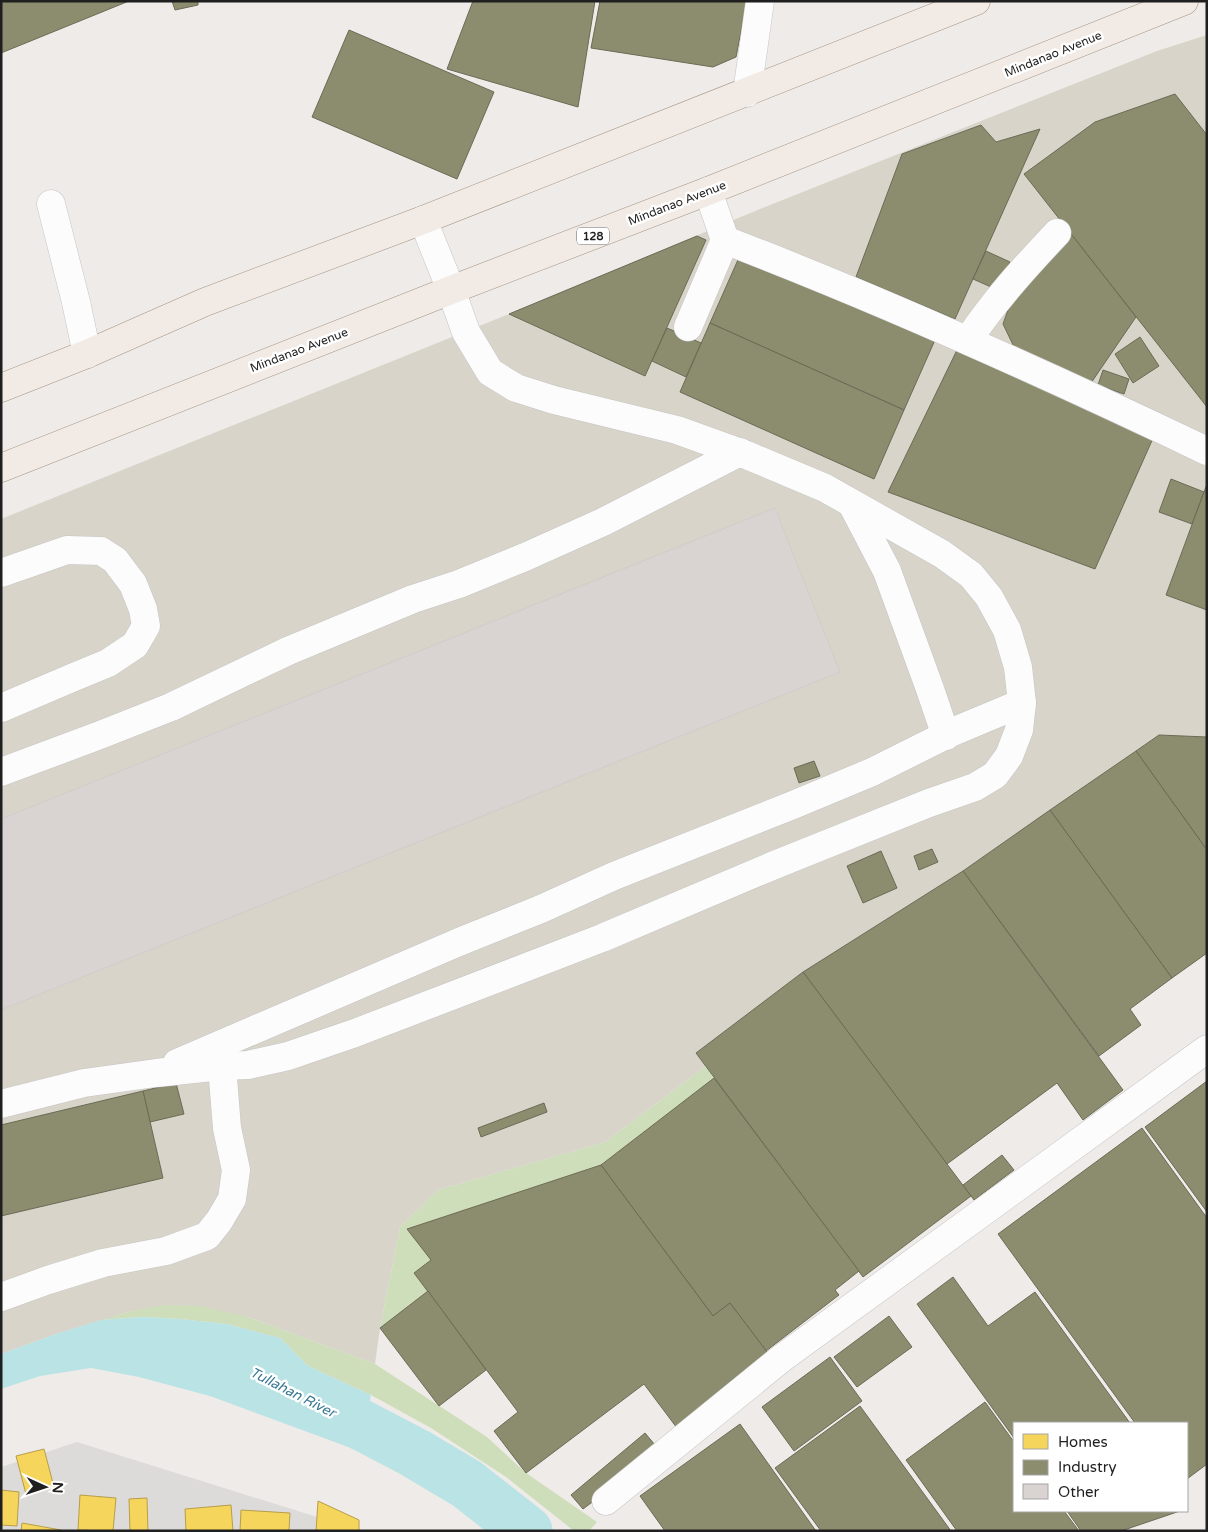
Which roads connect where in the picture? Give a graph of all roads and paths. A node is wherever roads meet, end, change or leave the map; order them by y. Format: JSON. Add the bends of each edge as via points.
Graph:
{"nodes":[{"id":1,"x":760,"y":1,"type":"edge"},
{"id":2,"x":976,"y":1,"type":"edge"},
{"id":3,"x":1184,"y":1,"type":"edge"},
{"id":4,"x":747,"y":93,"type":"junction"},
{"id":5,"x":708,"y":192,"type":"junction"},
{"id":6,"x":51,"y":204,"type":"dead end"},
{"id":7,"x":423,"y":220,"type":"junction"},
{"id":8,"x":1057,"y":233,"type":"dead end"},
{"id":9,"x":724,"y":240,"type":"junction"},
{"id":10,"x":451,"y":290,"type":"junction"},
{"id":11,"x":688,"y":327,"type":"dead end"},
{"id":12,"x":968,"y":340,"type":"junction"},
{"id":13,"x":87,"y":354,"type":"junction"},
{"id":14,"x":1,"y":388,"type":"edge"},
{"id":15,"x":1207,"y":451,"type":"edge"},
{"id":16,"x":740,"y":452,"type":"junction"},
{"id":17,"x":1,"y":468,"type":"edge"},
{"id":18,"x":852,"y":504,"type":"junction"},
{"id":19,"x":1,"y":573,"type":"edge"},
{"id":20,"x":1022,"y":703,"type":"junction"},
{"id":21,"x":1,"y":708,"type":"edge"},
{"id":22,"x":946,"y":736,"type":"junction"},
{"id":23,"x":1,"y":772,"type":"edge"},
{"id":24,"x":1207,"y":1049,"type":"edge"},
{"id":25,"x":222,"y":1066,"type":"junction"},
{"id":26,"x":156,"y":1073,"type":"junction"},
{"id":27,"x":1,"y":1104,"type":"edge"},
{"id":28,"x":1,"y":1297,"type":"edge"},
{"id":29,"x":606,"y":1501,"type":"dead end"}],
"edges":[{"from":1,"to":4,"type":"lane"},
{"from":2,"to":4,"type":"main road"},
{"from":3,"to":5,"type":"main road","name":"Mindanao Avenue","number":"128"},
{"from":4,"to":7,"type":"main road"},
{"from":5,"to":9,"type":"lane"},
{"from":5,"to":10,"type":"main road","name":"Mindanao Avenue","number":"128"},
{"from":6,"to":13,"type":"lane"},
{"from":7,"to":10,"type":"lane"},
{"from":7,"to":13,"type":"main road","via":[[205,302]]},
{"from":8,"to":12,"type":"lane","via":[[1012,281]]},
{"from":9,"to":11,"type":"lane"},
{"from":9,"to":12,"type":"lane"},
{"from":10,"to":16,"type":"lane","via":[[466,332],[490,372],[516,388],[677,430]]},
{"from":10,"to":17,"type":"main road","name":"Mindanao Avenue","number":"128"},
{"from":12,"to":15,"type":"lane"},
{"from":13,"to":14,"type":"main road"},
{"from":16,"to":18,"type":"lane","via":[[824,488]]},
{"from":16,"to":23,"type":"lane","via":[[603,522],[525,557],[288,651],[171,707]]},
{"from":18,"to":20,"type":"lane","via":[[942,554],[971,575],[989,597],[1007,630],[1018,667]]},
{"from":18,"to":22,"type":"lane","via":[[887,571]]},
{"from":19,"to":21,"type":"lane","via":[[67,550],[101,551],[115,560],[133,584],[146,626],[135,645],[108,663]]},
{"from":20,"to":22,"type":"lane"},
{"from":20,"to":25,"type":"lane","via":[[1020,730],[1009,756],[995,776],[975,787],[772,866],[602,938],[355,1033],[280,1058],[248,1065]]},
{"from":22,"to":26,"type":"lane","via":[[872,772],[614,876]]},
{"from":24,"to":29,"type":"lane","via":[[782,1358]]},
{"from":25,"to":26,"type":"lane"},
{"from":25,"to":28,"type":"lane","via":[[227,1128],[236,1170],[232,1199],[207,1236],[166,1251],[103,1263]]},
{"from":26,"to":27,"type":"lane","via":[[84,1083]]}]}
